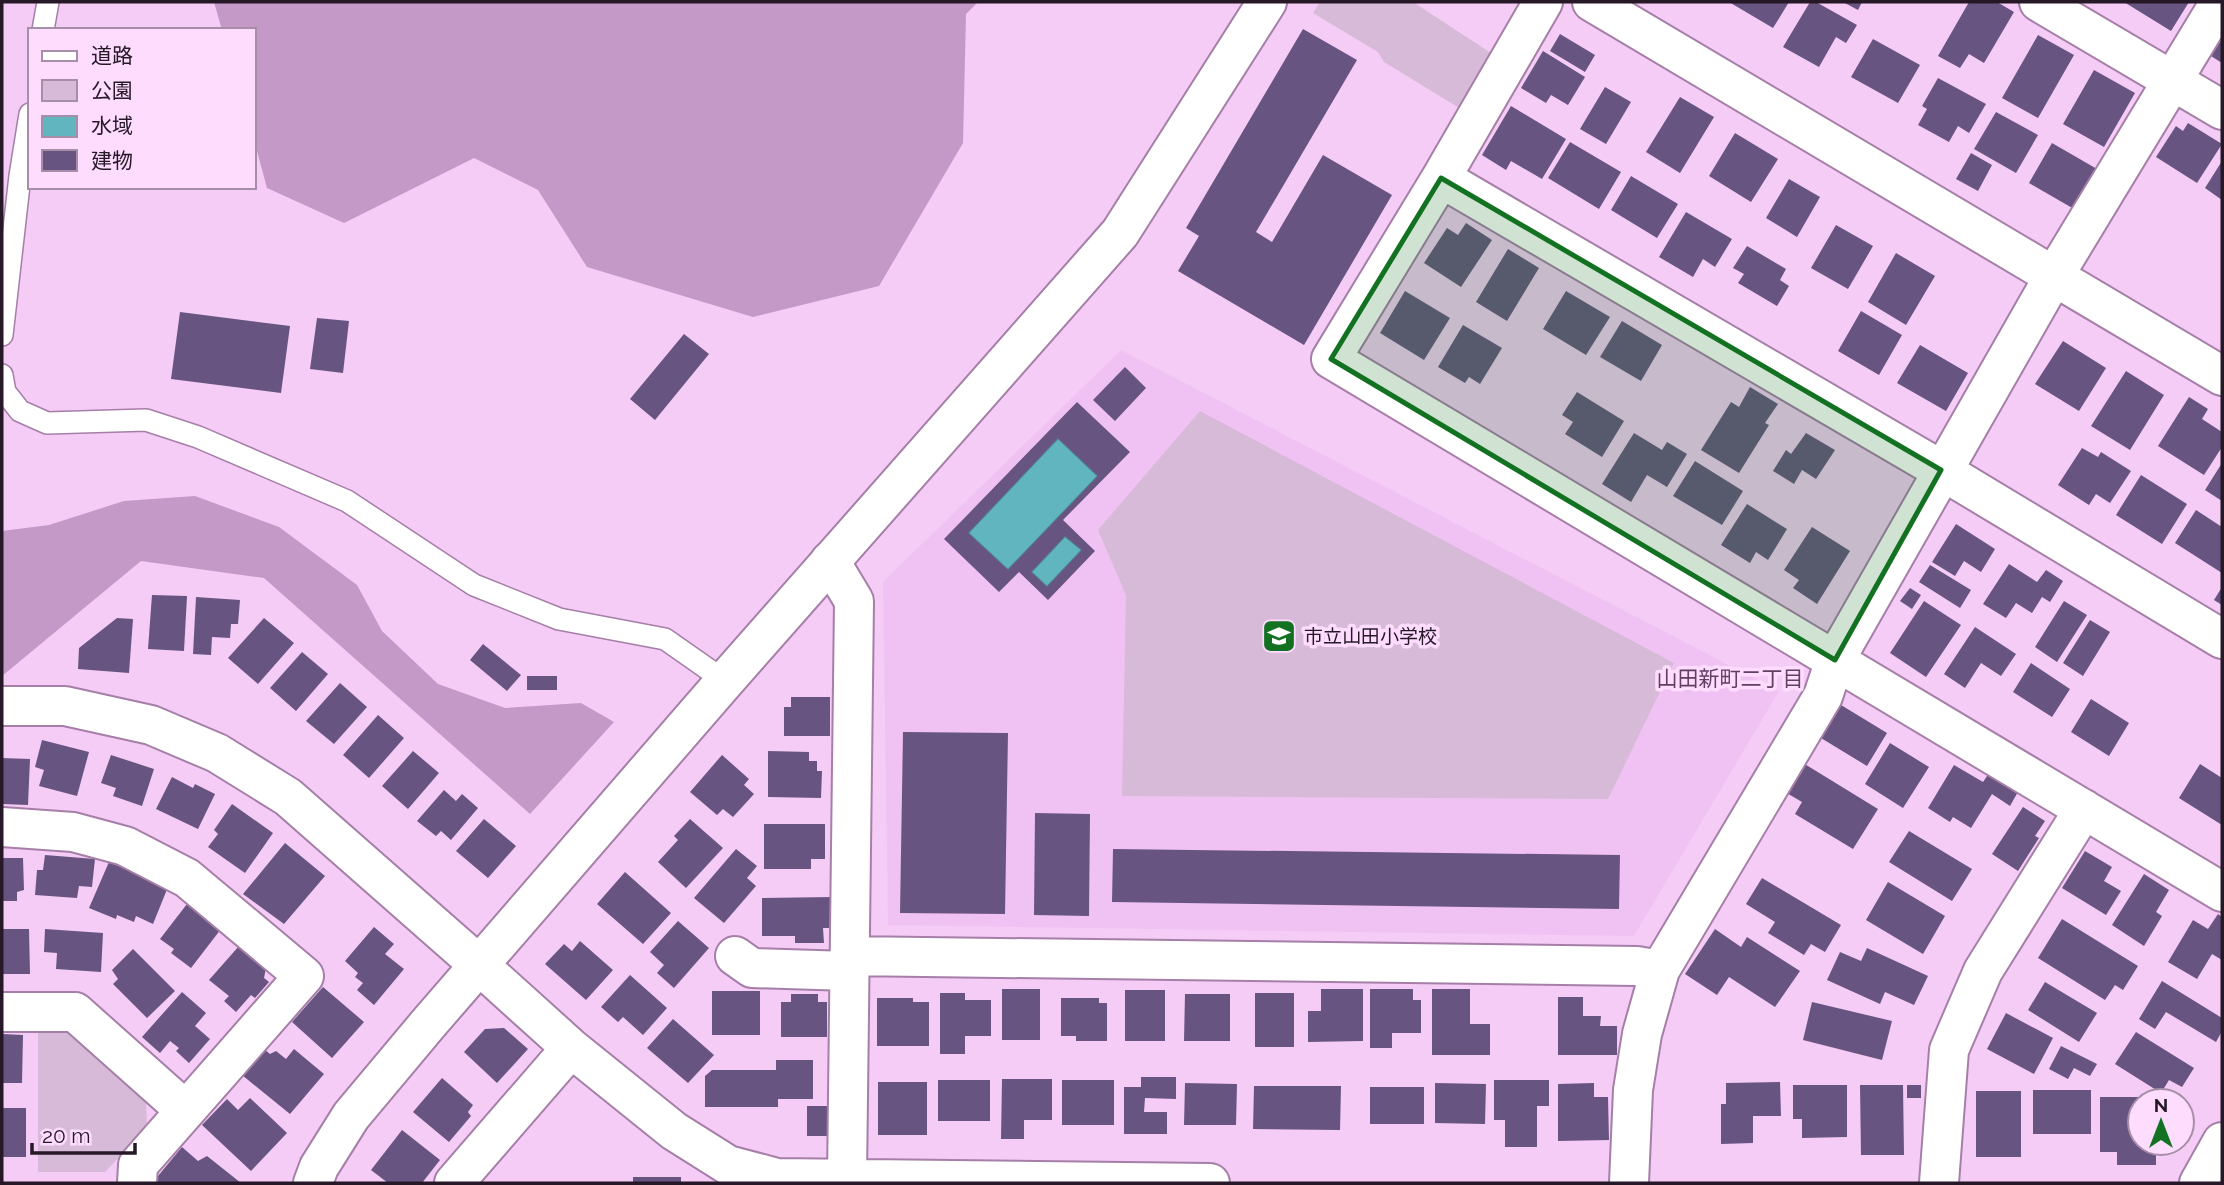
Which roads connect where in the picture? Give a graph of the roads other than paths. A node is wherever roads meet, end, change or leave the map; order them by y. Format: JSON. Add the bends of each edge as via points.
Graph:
{"nodes":[{"id":1,"x":48,"y":2,"type":"edge"},
{"id":2,"x":1267,"y":2,"type":"edge"},
{"id":3,"x":1543,"y":2,"type":"edge"},
{"id":4,"x":1592,"y":2,"type":"edge"},
{"id":5,"x":2039,"y":2,"type":"edge"},
{"id":6,"x":2220,"y":2,"type":"edge"},
{"id":7,"x":43,"y":28,"type":"edge"},
{"id":8,"x":2172,"y":80,"type":"junction"},
{"id":9,"x":2222,"y":110,"type":"edge"},
{"id":10,"x":28,"y":126,"type":"edge"},
{"id":11,"x":1441,"y":178,"type":"junction"},
{"id":12,"x":2054,"y":276,"type":"junction"},
{"id":13,"x":2,"y":335,"type":"edge"},
{"id":14,"x":2,"y":375,"type":"edge"},
{"id":15,"x":2222,"y":376,"type":"edge"},
{"id":16,"x":1941,"y":471,"type":"junction"},
{"id":17,"x":830,"y":561,"type":"junction"},
{"id":18,"x":2222,"y":639,"type":"edge"},
{"id":19,"x":1835,"y":660,"type":"junction"},
{"id":20,"x":725,"y":681,"type":"junction"},
{"id":21,"x":2,"y":706,"type":"edge"},
{"id":22,"x":2084,"y":809,"type":"junction"},
{"id":23,"x":2,"y":827,"type":"edge"},
{"id":24,"x":2222,"y":892,"type":"edge"},
{"id":25,"x":735,"y":956,"type":"dead end"},
{"id":26,"x":849,"y":964,"type":"junction"},
{"id":27,"x":479,"y":965,"type":"junction"},
{"id":28,"x":1660,"y":970,"type":"junction"},
{"id":29,"x":2,"y":1013,"type":"edge"},
{"id":30,"x":571,"y":1048,"type":"junction"},
{"id":31,"x":185,"y":1110,"type":"junction"},
{"id":32,"x":2222,"y":1142,"type":"edge"},
{"id":33,"x":847,"y":1179,"type":"junction"},
{"id":34,"x":137,"y":1183,"type":"edge"},
{"id":35,"x":313,"y":1183,"type":"edge"},
{"id":36,"x":454,"y":1183,"type":"edge"},
{"id":37,"x":1210,"y":1183,"type":"edge"},
{"id":38,"x":1629,"y":1183,"type":"edge"},
{"id":39,"x":1940,"y":1183,"type":"edge"},
{"id":40,"x":2199,"y":1183,"type":"edge"}],
"edges":[{"from":1,"to":7,"type":"lane"},
{"from":2,"to":17,"type":"street","via":[[1120,233]]},
{"from":3,"to":11,"type":"street"},
{"from":4,"to":12,"type":"street"},
{"from":5,"to":8,"type":"street"},
{"from":6,"to":8,"type":"street"},
{"from":8,"to":9,"type":"street"},
{"from":8,"to":12,"type":"street"},
{"from":10,"to":13,"type":"lane"},
{"from":11,"to":16,"type":"street"},
{"from":11,"to":19,"type":"street","via":[[1331,359]]},
{"from":12,"to":15,"type":"street"},
{"from":12,"to":16,"type":"street"},
{"from":14,"to":20,"type":"lane","via":[[5,392],[20,411],[47,423],[146,420],[198,437],[347,501],[474,585],[559,619],[665,639]]},
{"from":16,"to":18,"type":"street"},
{"from":16,"to":19,"type":"street"},
{"from":17,"to":20,"type":"street"},
{"from":17,"to":26,"type":"street","via":[[855,601]]},
{"from":19,"to":22,"type":"street"},
{"from":19,"to":28,"type":"street","via":[[1823,696]]},
{"from":20,"to":27,"type":"street"},
{"from":21,"to":27,"type":"street","via":[[65,706],[151,725],[217,753],[288,797]]},
{"from":22,"to":24,"type":"street"},
{"from":22,"to":39,"type":"street","via":[[1983,971],[1949,1050]]},
{"from":23,"to":31,"type":"street","via":[[73,832],[125,846],[187,878],[304,976]]},
{"from":25,"to":26,"type":"street","via":[[752,968]]},
{"from":26,"to":28,"type":"street","via":[[1637,966]]},
{"from":26,"to":33,"type":"street"},
{"from":27,"to":30,"type":"street"},
{"from":27,"to":35,"type":"street","via":[[351,1115]]},
{"from":28,"to":38,"type":"street","via":[[1642,1034],[1633,1090]]},
{"from":29,"to":31,"type":"street","via":[[75,1012]]},
{"from":30,"to":33,"type":"street","via":[[674,1131],[728,1166],[777,1178]]},
{"from":30,"to":36,"type":"street"},
{"from":31,"to":34,"type":"street","via":[[138,1165]]},
{"from":32,"to":40,"type":"street"},
{"from":33,"to":37,"type":"street"}]}
